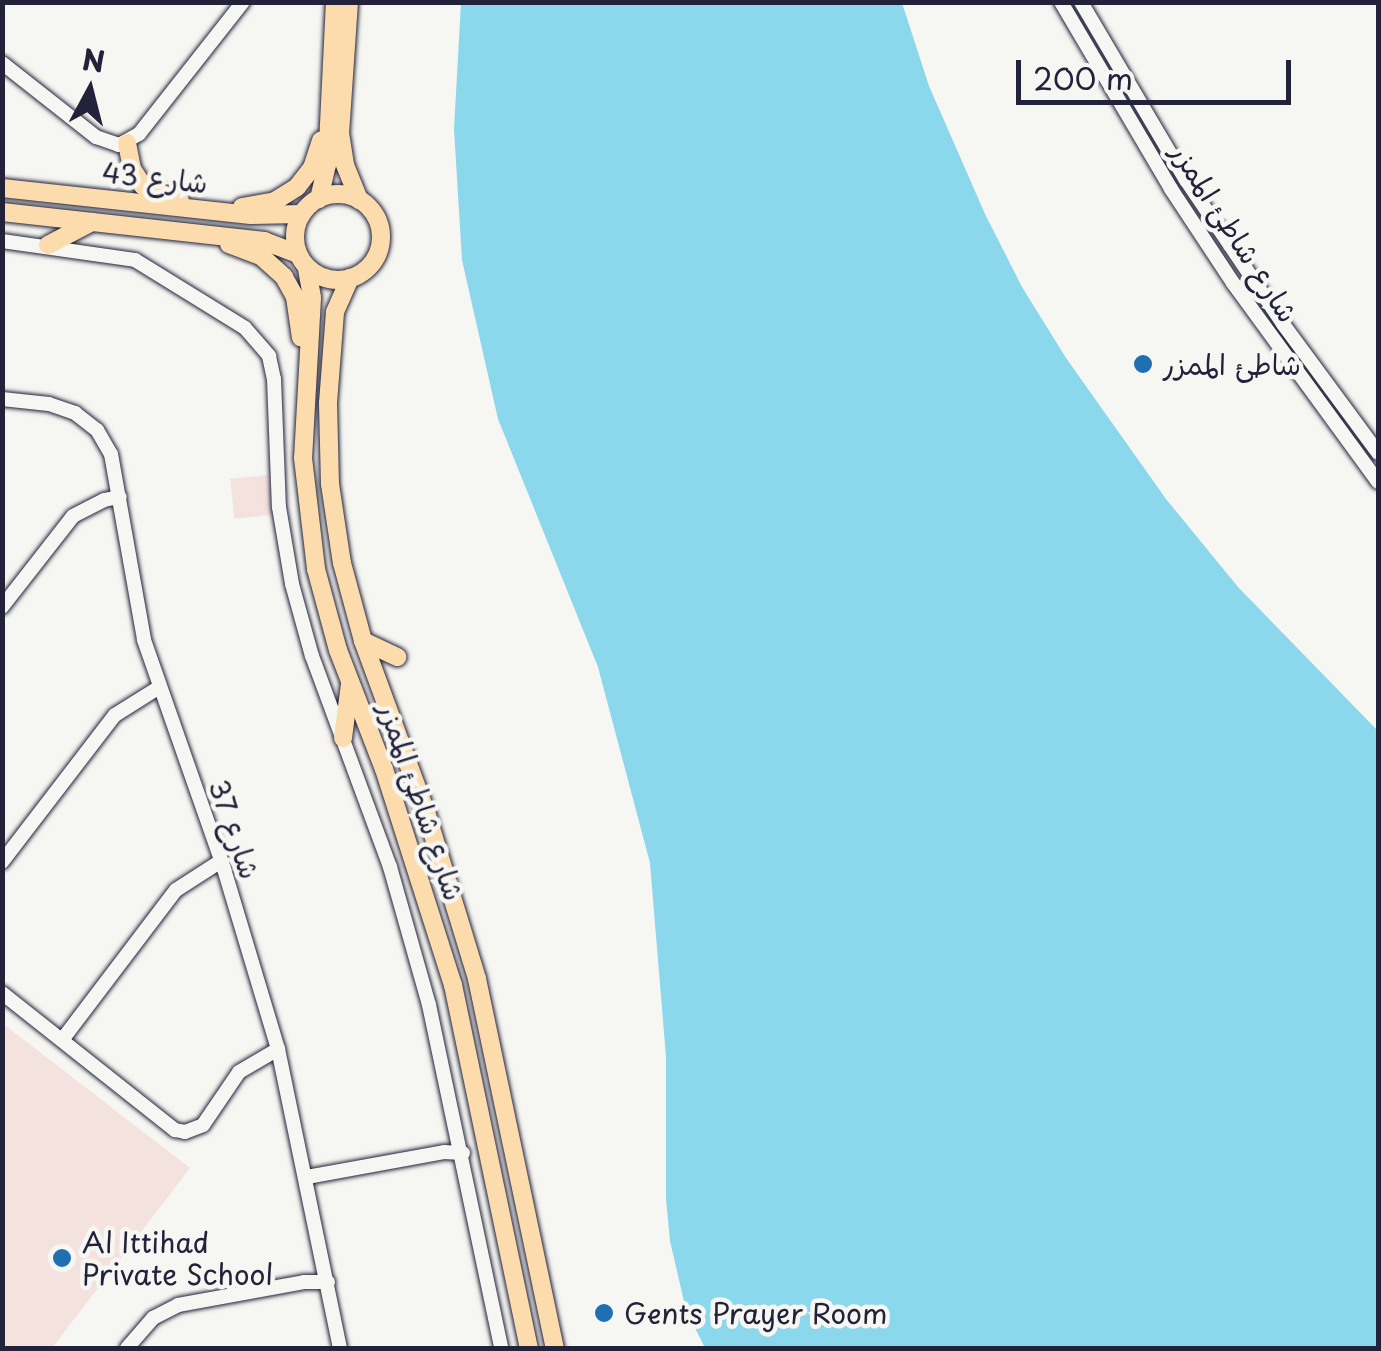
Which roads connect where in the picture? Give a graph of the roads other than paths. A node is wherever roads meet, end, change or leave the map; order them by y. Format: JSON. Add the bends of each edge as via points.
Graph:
{"nodes":[{"id":1,"x":242,"y":2,"type":"edge"},
{"id":2,"x":335,"y":2,"type":"edge"},
{"id":3,"x":349,"y":2,"type":"edge"},
{"id":4,"x":1061,"y":2,"type":"edge"},
{"id":5,"x":1081,"y":2,"type":"edge"},
{"id":6,"x":2,"y":63,"type":"edge"},
{"id":7,"x":327,"y":120,"type":"junction"},
{"id":8,"x":127,"y":143,"type":"junction"},
{"id":9,"x":2,"y":188,"type":"edge"},
{"id":10,"x":319,"y":199,"type":"junction"},
{"id":11,"x":359,"y":200,"type":"junction"},
{"id":12,"x":198,"y":210,"type":"junction"},
{"id":13,"x":2,"y":212,"type":"edge"},
{"id":14,"x":302,"y":214,"type":"junction"},
{"id":15,"x":93,"y":222,"type":"junction"},
{"id":16,"x":196,"y":234,"type":"junction"},
{"id":17,"x":2,"y":240,"type":"edge"},
{"id":18,"x":48,"y":246,"type":"junction"},
{"id":19,"x":303,"y":261,"type":"junction"},
{"id":20,"x":350,"y":278,"type":"junction"},
{"id":21,"x":304,"y":374,"type":"junction"},
{"id":22,"x":2,"y":400,"type":"edge"},
{"id":23,"x":1378,"y":453,"type":"edge"},
{"id":24,"x":1378,"y":482,"type":"edge"},
{"id":25,"x":120,"y":503,"type":"junction"},
{"id":26,"x":2,"y":608,"type":"edge"},
{"id":27,"x":363,"y":641,"type":"junction"},
{"id":28,"x":398,"y":658,"type":"dead end"},
{"id":29,"x":350,"y":683,"type":"junction"},
{"id":30,"x":159,"y":692,"type":"junction"},
{"id":31,"x":343,"y":738,"type":"junction"},
{"id":32,"x":2,"y":862,"type":"edge"},
{"id":33,"x":223,"y":865,"type":"junction"},
{"id":34,"x":2,"y":993,"type":"edge"},
{"id":35,"x":62,"y":1040,"type":"junction"},
{"id":36,"x":279,"y":1054,"type":"junction"},
{"id":37,"x":463,"y":1148,"type":"junction"},
{"id":38,"x":308,"y":1182,"type":"junction"},
{"id":39,"x":327,"y":1278,"type":"junction"},
{"id":40,"x":126,"y":1348,"type":"edge"},
{"id":41,"x":340,"y":1348,"type":"edge"},
{"id":42,"x":501,"y":1348,"type":"edge"},
{"id":43,"x":529,"y":1348,"type":"edge"},
{"id":44,"x":555,"y":1348,"type":"edge"}],
"edges":[{"from":1,"to":8,"type":"street"},
{"from":2,"to":7,"type":"main road"},
{"from":3,"to":11,"type":"main road","via":[[340,132]]},
{"from":4,"to":24,"type":"street","name":"شارع شاطئ الممزر","via":[[1222,266]]},
{"from":5,"to":23,"type":"street","name":"شارع شاطئ الممزر","via":[[1237,257]]},
{"from":6,"to":8,"type":"street","via":[[103,142]]},
{"from":7,"to":10,"type":"main road"},
{"from":7,"to":12,"type":"main road","via":[[313,165],[291,192],[266,204]]},
{"from":8,"to":12,"type":"main road","via":[[143,186]]},
{"from":9,"to":12,"type":"main road","name":"شارع 43"},
{"from":10,"to":11,"type":"main road","via":[[338,194]]},
{"from":10,"to":14,"type":"main road"},
{"from":11,"to":20,"type":"main road","via":[[378,222],[381,242],[368,268]]},
{"from":12,"to":14,"type":"main road","name":"شارع 43"},
{"from":13,"to":15,"type":"main road","name":"شارع 43"},
{"from":14,"to":19,"type":"main road","via":[[295,234]]},
{"from":15,"to":16,"type":"main road","name":"شارع 43"},
{"from":15,"to":18,"type":"main road"},
{"from":16,"to":19,"type":"main road","name":"شارع 43","via":[[275,243]]},
{"from":16,"to":21,"type":"main road","via":[[260,256],[284,277],[297,306]]},
{"from":17,"to":18,"type":"street"},
{"from":18,"to":31,"type":"street","via":[[135,260],[245,328],[265,349],[274,371],[277,480],[290,573]]},
{"from":19,"to":20,"type":"main road","via":[[324,278]]},
{"from":19,"to":21,"type":"main road","name":"شارع شاطئ الممزر","via":[[312,298]]},
{"from":20,"to":27,"type":"main road","name":"شارع شاطئ الممزر","via":[[334,321],[328,443],[337,537]]},
{"from":21,"to":29,"type":"main road","name":"شارع شاطئ الممزر","via":[[302,458],[311,542]]},
{"from":22,"to":25,"type":"street","name":"شارع 37","via":[[62,408],[86,421],[111,454]]},
{"from":25,"to":26,"type":"street","via":[[98,504],[68,522]]},
{"from":25,"to":30,"type":"street","name":"شارع 37"},
{"from":27,"to":28,"type":"main road"},
{"from":27,"to":44,"type":"main road","name":"شارع شاطئ الممزر","via":[[478,979]]},
{"from":29,"to":31,"type":"main road"},
{"from":29,"to":43,"type":"main road","name":"شارع شاطئ الممزر","via":[[454,986]]},
{"from":30,"to":32,"type":"street","via":[[115,715]]},
{"from":30,"to":33,"type":"street","name":"شارع 37"},
{"from":31,"to":37,"type":"street","via":[[405,917]]},
{"from":33,"to":35,"type":"street","via":[[176,890]]},
{"from":33,"to":36,"type":"street","name":"شارع 37"},
{"from":34,"to":35,"type":"street"},
{"from":35,"to":36,"type":"street","via":[[184,1132],[203,1125],[240,1072]]},
{"from":36,"to":38,"type":"street","name":"شارع 37"},
{"from":37,"to":38,"type":"street"},
{"from":37,"to":42,"type":"street"},
{"from":38,"to":39,"type":"street","name":"شارع 37"},
{"from":39,"to":40,"type":"street","via":[[170,1308]]},
{"from":39,"to":41,"type":"street","name":"شارع 37"}]}
